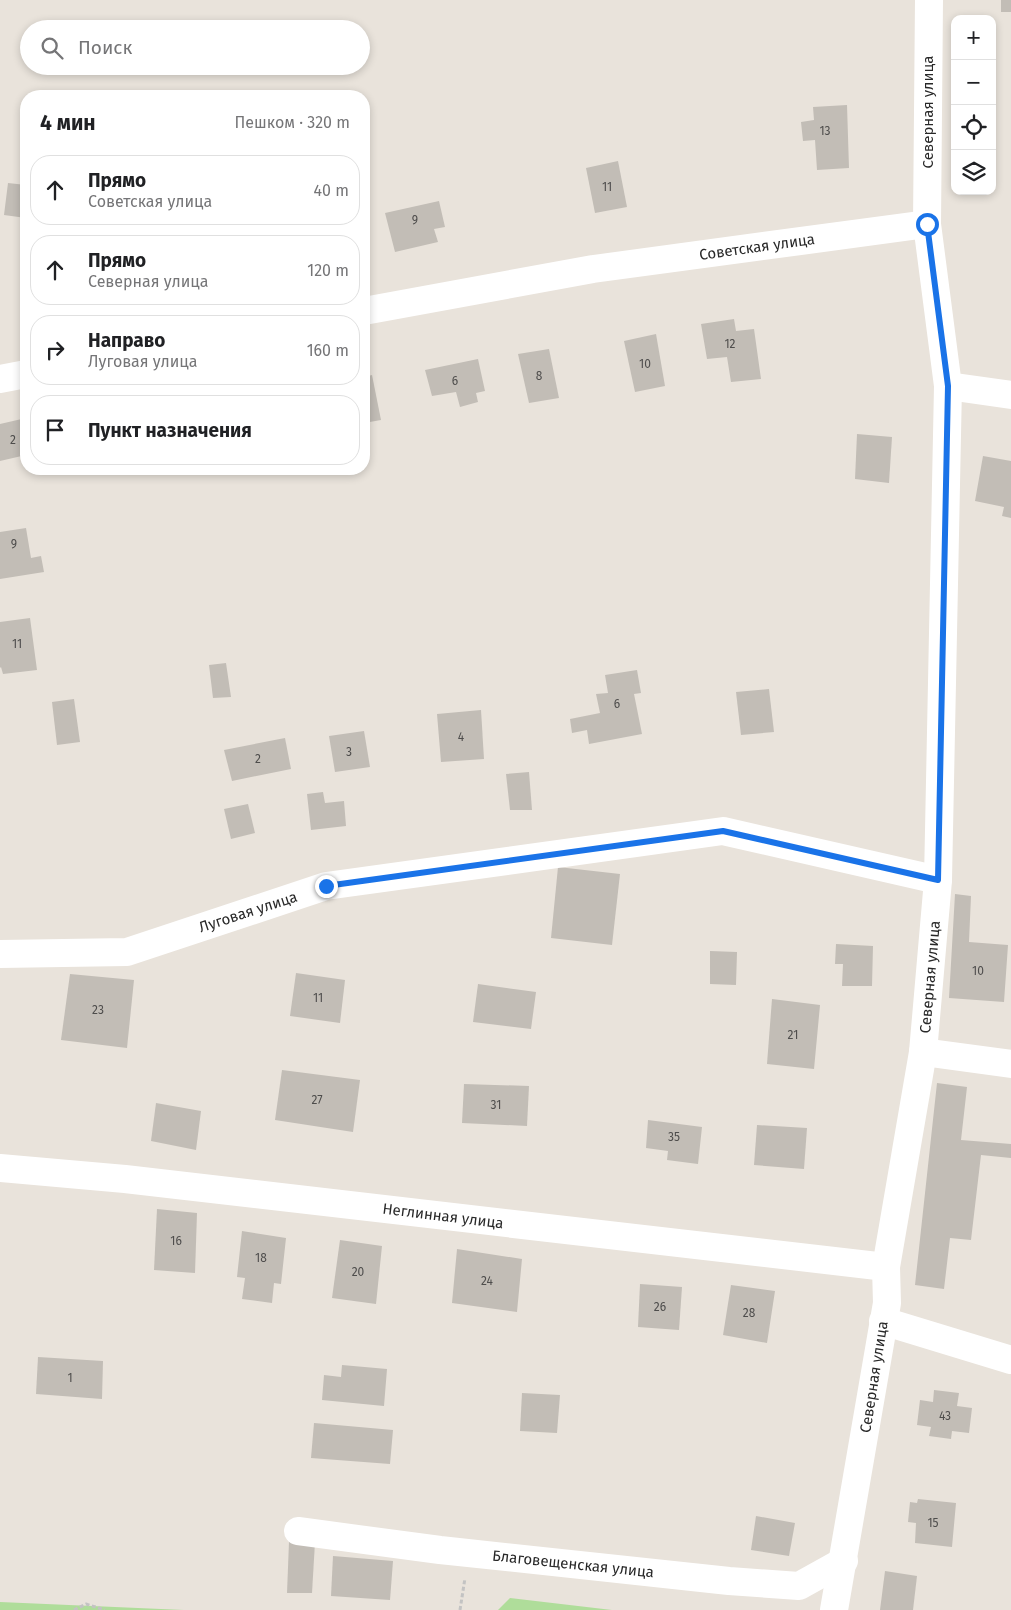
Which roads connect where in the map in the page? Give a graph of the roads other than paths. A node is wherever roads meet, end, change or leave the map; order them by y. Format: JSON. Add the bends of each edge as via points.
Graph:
{"nodes":[{"id":1,"x":928,"y":0,"type":"edge"},
{"id":2,"x":927,"y":224,"type":"junction"},
{"id":3,"x":370,"y":310,"type":"edge"},
{"id":4,"x":20,"y":375,"type":"edge"},
{"id":5,"x":0,"y":379,"type":"edge"},
{"id":6,"x":948,"y":386,"type":"junction"},
{"id":7,"x":1011,"y":395,"type":"edge"},
{"id":8,"x":938,"y":880,"type":"junction"},
{"id":9,"x":0,"y":954,"type":"edge"},
{"id":10,"x":923,"y":1052,"type":"junction"},
{"id":11,"x":1011,"y":1064,"type":"edge"},
{"id":12,"x":0,"y":1168,"type":"edge"},
{"id":13,"x":886,"y":1268,"type":"junction"},
{"id":14,"x":883,"y":1321,"type":"junction"},
{"id":15,"x":1011,"y":1360,"type":"edge"},
{"id":16,"x":298,"y":1531,"type":"dead end"},
{"id":17,"x":844,"y":1561,"type":"junction"},
{"id":18,"x":814,"y":1610,"type":"edge"},
{"id":19,"x":834,"y":1610,"type":"edge"}],
"edges":[{"from":1,"to":2,"type":"street","name":"Северная улица"},
{"from":2,"to":3,"type":"street","name":"Советская улица","via":[[593,269]]},
{"from":2,"to":6,"type":"street"},
{"from":4,"to":5,"type":"street"},
{"from":6,"to":7,"type":"street"},
{"from":6,"to":8,"type":"street","name":"Северная улица"},
{"from":8,"to":9,"type":"street","name":"Луговая улица","via":[[723,831],[326,886],[127,952]]},
{"from":8,"to":10,"type":"street","name":"Северная улица"},
{"from":10,"to":11,"type":"street"},
{"from":10,"to":13,"type":"street","name":"Северная улица"},
{"from":12,"to":13,"type":"street","name":"Неглинная улица","via":[[125,1179]]},
{"from":13,"to":14,"type":"street","name":"Северная улица","via":[[887,1303]]},
{"from":14,"to":15,"type":"street"},
{"from":14,"to":17,"type":"street","name":"Северная улица"},
{"from":16,"to":17,"type":"street","name":"Благовещенская улица","via":[[440,1550],[799,1586]]},
{"from":17,"to":18,"type":"street"},
{"from":17,"to":19,"type":"street","name":"Северная улица"}]}
